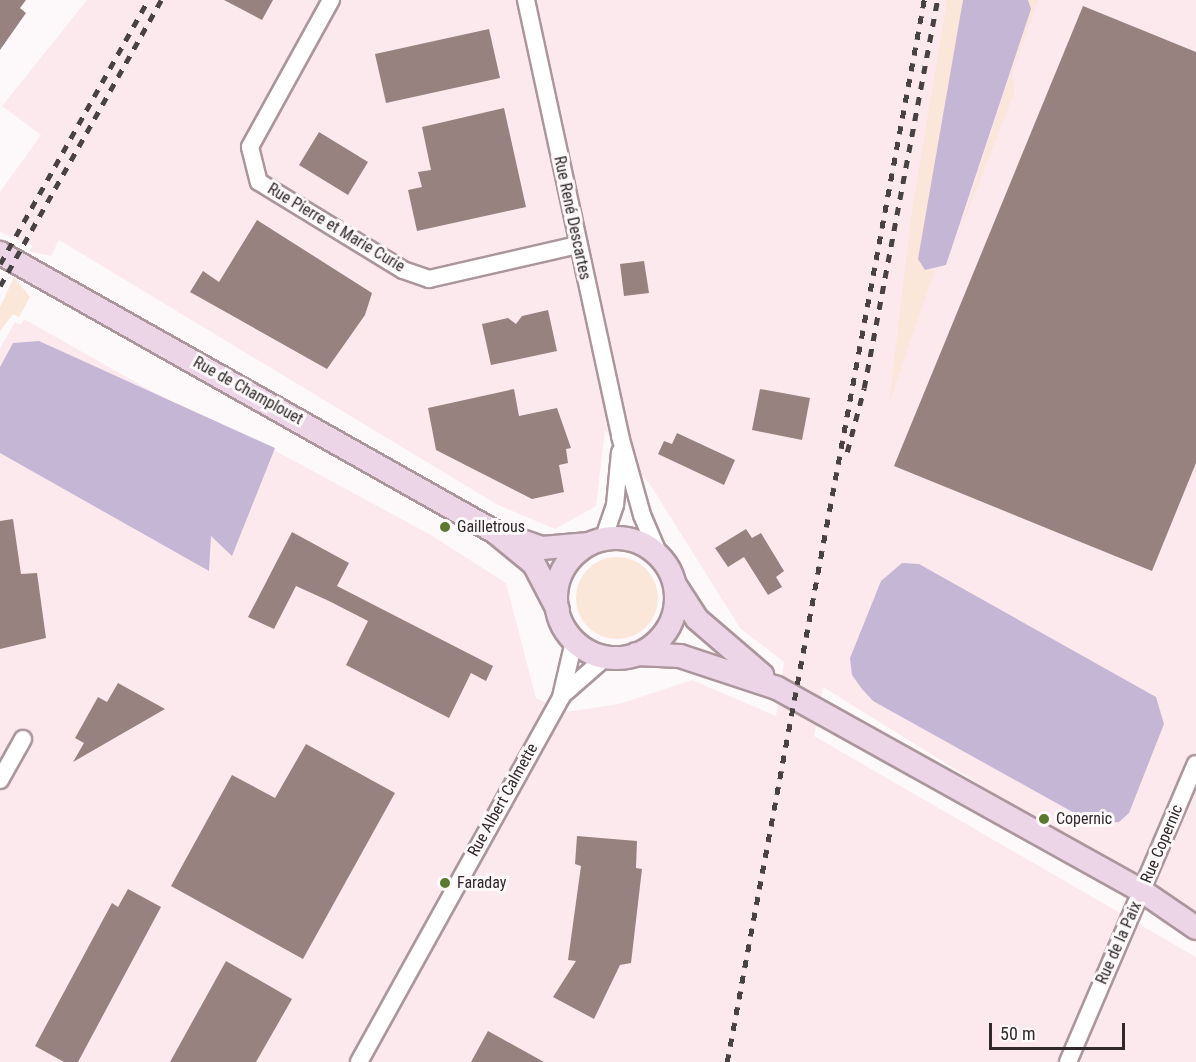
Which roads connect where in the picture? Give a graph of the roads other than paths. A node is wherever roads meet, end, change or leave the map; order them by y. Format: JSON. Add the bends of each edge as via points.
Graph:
{"nodes":[{"id":1,"x":331,"y":0,"type":"edge"},
{"id":2,"x":526,"y":0,"type":"edge"},
{"id":3,"x":578,"y":245,"type":"junction"},
{"id":4,"x":0,"y":253,"type":"edge"},
{"id":5,"x":620,"y":436,"type":"junction"},
{"id":6,"x":495,"y":532,"type":"junction"},
{"id":7,"x":599,"y":541,"type":"junction"},
{"id":8,"x":660,"y":557,"type":"junction"},
{"id":9,"x":674,"y":583,"type":"junction"},
{"id":10,"x":558,"y":610,"type":"junction"},
{"id":11,"x":574,"y":641,"type":"junction"},
{"id":12,"x":636,"y":654,"type":"junction"},
{"id":13,"x":606,"y":657,"type":"junction"},
{"id":14,"x":777,"y":688,"type":"junction"},
{"id":15,"x":561,"y":697,"type":"junction"},
{"id":16,"x":23,"y":739,"type":"dead end"},
{"id":17,"x":1196,"y":764,"type":"edge"},
{"id":18,"x":0,"y":780,"type":"edge"},
{"id":19,"x":1142,"y":891,"type":"junction"},
{"id":20,"x":1196,"y":928,"type":"edge"},
{"id":21,"x":359,"y":1062,"type":"edge"},
{"id":22,"x":1068,"y":1062,"type":"edge"}],
"edges":[{"from":1,"to":3,"type":"street","name":"Rue Pierre et Marie Curie","via":[[250,147],[259,182],[402,270],[429,279]]},
{"from":2,"to":3,"type":"street","name":"Rue René Descartes"},
{"from":3,"to":5,"type":"street","name":"Rue René Descartes"},
{"from":4,"to":6,"type":"street","name":"Rue de Champlouet"},
{"from":5,"to":7,"type":"street","name":"Rue René Descartes","via":[[617,494]]},
{"from":5,"to":8,"type":"street","name":"Rue René Descartes"},
{"from":6,"to":7,"type":"street","name":"Rue de Champlouet","via":[[542,548]]},
{"from":6,"to":10,"type":"street","name":"Rue de Champlouet","via":[[534,564]]},
{"from":7,"to":8,"type":"street","via":[[632,540]]},
{"from":7,"to":10,"type":"street","via":[[568,563],[556,593]]},
{"from":8,"to":9,"type":"street"},
{"from":9,"to":12,"type":"street","via":[[668,626]]},
{"from":9,"to":14,"type":"street","via":[[698,619]]},
{"from":10,"to":11,"type":"street"},
{"from":11,"to":13,"type":"street"},
{"from":11,"to":15,"type":"street","name":"Rue Albert Calmette"},
{"from":12,"to":13,"type":"street"},
{"from":12,"to":14,"type":"street","via":[[680,656]]},
{"from":13,"to":15,"type":"street","name":"Rue Albert Calmette"},
{"from":14,"to":19,"type":"street"},
{"from":15,"to":21,"type":"street","name":"Rue Albert Calmette"},
{"from":16,"to":18,"type":"street"},
{"from":17,"to":19,"type":"street","name":"Rue Copernic"},
{"from":19,"to":20,"type":"street"},
{"from":19,"to":22,"type":"street","name":"Rue de la Paix"}]}
